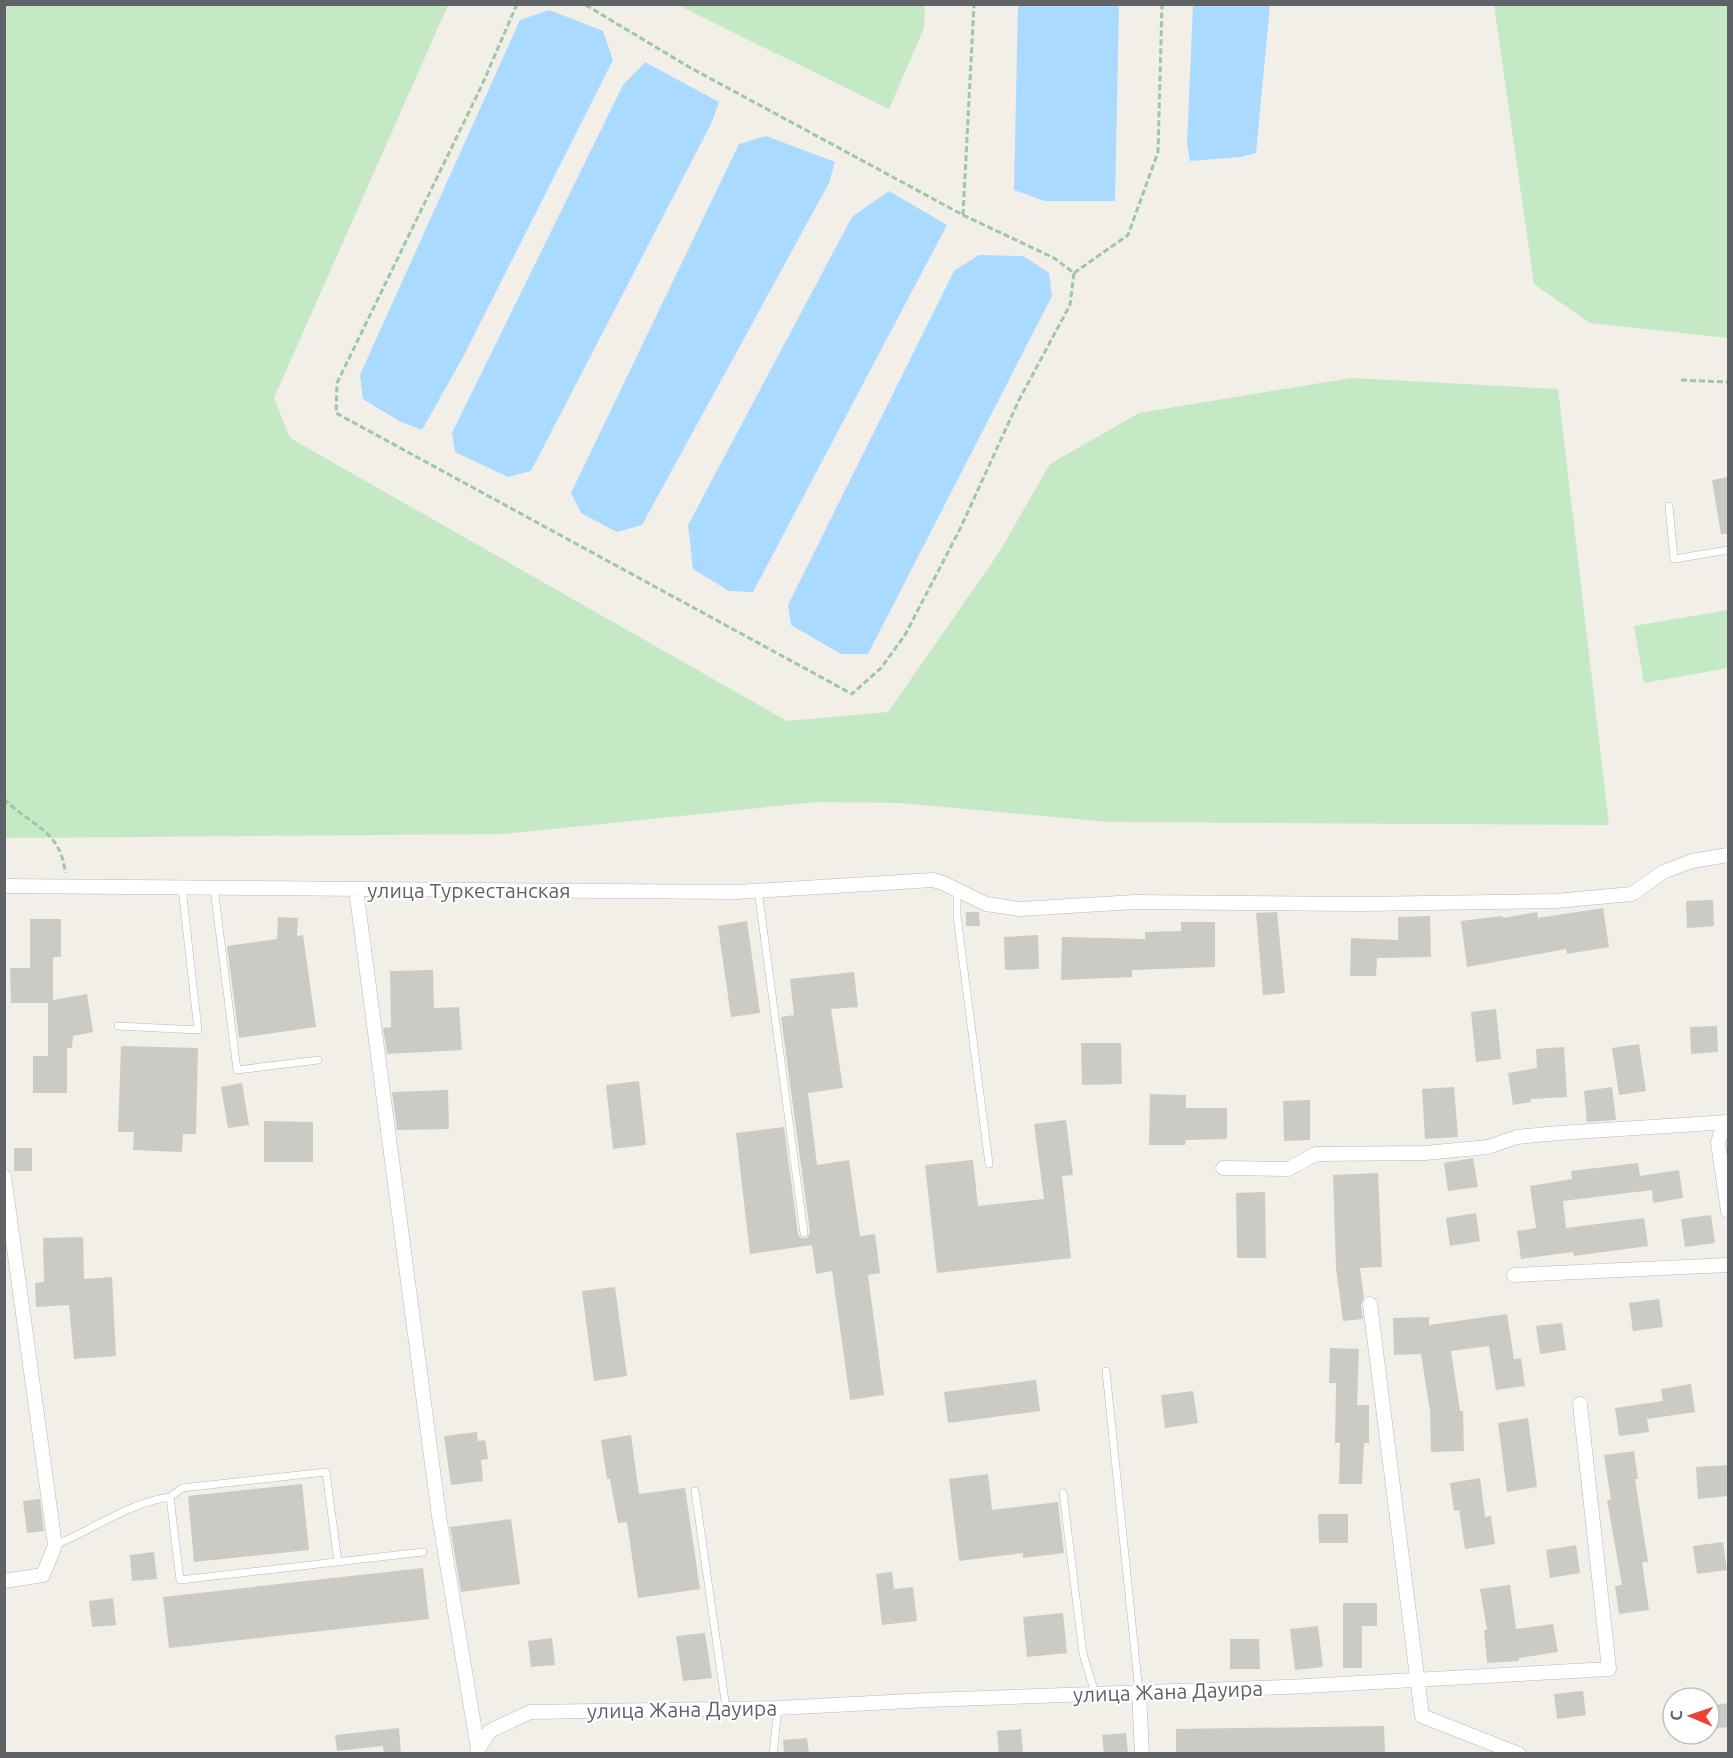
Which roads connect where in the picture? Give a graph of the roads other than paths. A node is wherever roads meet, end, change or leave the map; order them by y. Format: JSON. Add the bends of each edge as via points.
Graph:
{"nodes":[{"id":1,"x":1669,"y":506,"type":"dead end"},
{"id":2,"x":1728,"y":550,"type":"edge"},
{"id":3,"x":1728,"y":855,"type":"edge"},
{"id":4,"x":4,"y":886,"type":"edge"},
{"id":5,"x":182,"y":888,"type":"junction"},
{"id":6,"x":214,"y":888,"type":"junction"},
{"id":7,"x":356,"y":889,"type":"junction"},
{"id":8,"x":758,"y":890,"type":"junction"},
{"id":9,"x":957,"y":890,"type":"junction"},
{"id":10,"x":118,"y":1026,"type":"dead end"},
{"id":11,"x":318,"y":1060,"type":"dead end"},
{"id":12,"x":1726,"y":1122,"type":"edge"},
{"id":13,"x":989,"y":1164,"type":"dead end"},
{"id":14,"x":1223,"y":1168,"type":"dead end"},
{"id":15,"x":4,"y":1176,"type":"edge"},
{"id":16,"x":1728,"y":1211,"type":"edge"},
{"id":17,"x":804,"y":1233,"type":"dead end"},
{"id":18,"x":1728,"y":1265,"type":"edge"},
{"id":19,"x":1514,"y":1275,"type":"dead end"},
{"id":20,"x":1370,"y":1304,"type":"dead end"},
{"id":21,"x":1106,"y":1371,"type":"dead end"},
{"id":22,"x":1580,"y":1404,"type":"dead end"},
{"id":23,"x":695,"y":1491,"type":"dead end"},
{"id":24,"x":1063,"y":1493,"type":"dead end"},
{"id":25,"x":170,"y":1497,"type":"junction"},
{"id":26,"x":55,"y":1545,"type":"junction"},
{"id":27,"x":423,"y":1552,"type":"dead end"},
{"id":28,"x":338,"y":1562,"type":"junction"},
{"id":29,"x":4,"y":1581,"type":"edge"},
{"id":30,"x":1417,"y":1680,"type":"junction"},
{"id":31,"x":1139,"y":1692,"type":"junction"},
{"id":32,"x":1095,"y":1693,"type":"junction"},
{"id":33,"x":726,"y":1708,"type":"junction"},
{"id":34,"x":778,"y":1708,"type":"junction"},
{"id":35,"x":478,"y":1751,"type":"edge"},
{"id":36,"x":773,"y":1754,"type":"edge"},
{"id":37,"x":1142,"y":1754,"type":"edge"},
{"id":38,"x":1519,"y":1754,"type":"edge"}],
"edges":[{"from":1,"to":2,"type":"lane","via":[[1674,559]]},
{"from":3,"to":9,"type":"street","via":[[1692,861],[1663,872],[1632,894],[1555,901],[1135,902],[1020,909],[986,904]]},
{"from":4,"to":5,"type":"street","name":"улица Туркестанская"},
{"from":5,"to":6,"type":"street","name":"улица Туркестанская"},
{"from":5,"to":10,"type":"lane","via":[[198,1030]]},
{"from":6,"to":7,"type":"street","name":"улица Туркестанская"},
{"from":6,"to":11,"type":"lane","via":[[237,1070]]},
{"from":7,"to":8,"type":"street","name":"улица Туркестанская"},
{"from":7,"to":35,"type":"street","via":[[439,1516]]},
{"from":8,"to":9,"type":"street","name":"улица Туркестанская","via":[[933,880]]},
{"from":8,"to":17,"type":"lane"},
{"from":9,"to":13,"type":"lane","via":[[957,916]]},
{"from":12,"to":14,"type":"street","via":[[1517,1137],[1488,1147],[1425,1153],[1316,1155],[1288,1169]]},
{"from":12,"to":16,"type":"street","via":[[1718,1143]]},
{"from":15,"to":26,"type":"street"},
{"from":18,"to":19,"type":"street"},
{"from":20,"to":30,"type":"street"},
{"from":21,"to":31,"type":"lane"},
{"from":22,"to":30,"type":"street","name":"улица Жана Дауира","via":[[1609,1669]]},
{"from":23,"to":33,"type":"lane"},
{"from":24,"to":32,"type":"lane","via":[[1083,1654]]},
{"from":25,"to":26,"type":"lane","via":[[149,1500]]},
{"from":25,"to":28,"type":"lane","via":[[180,1580]]},
{"from":25,"to":28,"type":"lane","via":[[183,1488],[326,1472]]},
{"from":26,"to":29,"type":"street","via":[[43,1575]]},
{"from":27,"to":28,"type":"lane"},
{"from":30,"to":31,"type":"street","name":"улица Жана Дауира"},
{"from":30,"to":38,"type":"street","via":[[1422,1716]]},
{"from":31,"to":32,"type":"street","name":"улица Жана Дауира"},
{"from":31,"to":37,"type":"street"},
{"from":32,"to":34,"type":"street","name":"улица Жана Дауира"},
{"from":33,"to":34,"type":"street","name":"улица Жана Дауира"},
{"from":33,"to":35,"type":"street","name":"улица Жана Дауира","via":[[530,1712],[490,1731]]},
{"from":34,"to":36,"type":"lane"}]}
